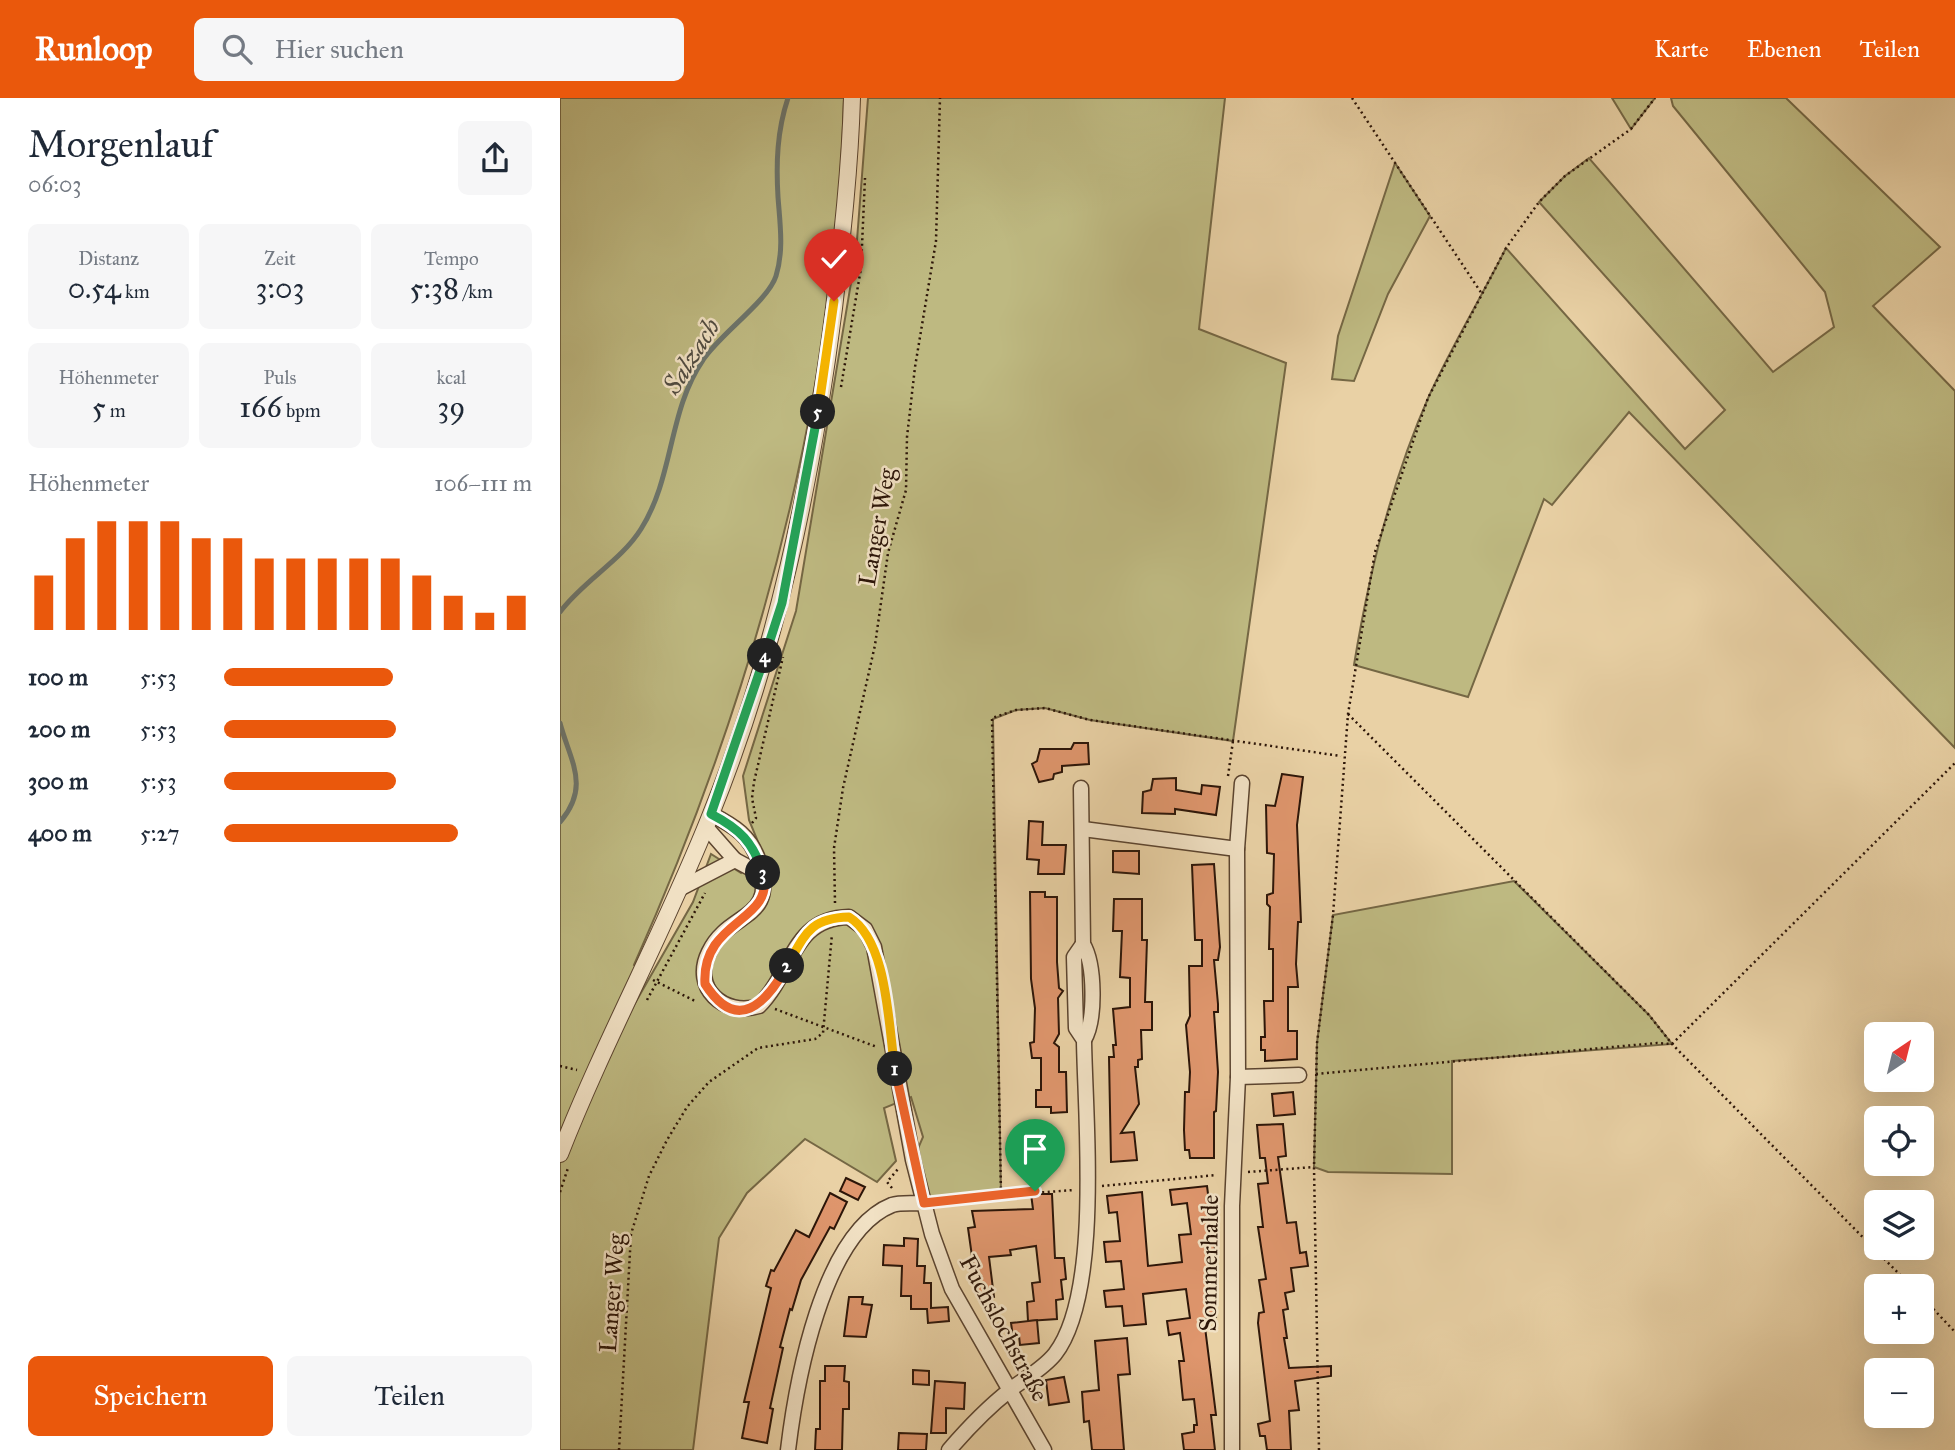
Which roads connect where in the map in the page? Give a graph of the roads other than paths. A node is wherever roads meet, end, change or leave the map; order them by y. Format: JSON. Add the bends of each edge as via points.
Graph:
{"nodes":[{"id":1,"x":852,"y":98,"type":"edge"},
{"id":2,"x":1242,"y":783,"type":"road end"},
{"id":3,"x":1081,"y":788,"type":"dead end"},
{"id":4,"x":708,"y":820,"type":"junction"},
{"id":5,"x":1083,"y":829,"type":"junction"},
{"id":6,"x":1237,"y":849,"type":"junction"},
{"id":7,"x":735,"y":860,"type":"junction"},
{"id":8,"x":763,"y":875,"type":"junction"},
{"id":9,"x":681,"y":888,"type":"junction"},
{"id":10,"x":1299,"y":1075,"type":"dead end"},
{"id":11,"x":1238,"y":1077,"type":"junction"},
{"id":12,"x":560,"y":1154,"type":"edge"},
{"id":13,"x":924,"y":1203,"type":"junction"},
{"id":14,"x":1010,"y":1390,"type":"junction"},
{"id":15,"x":788,"y":1450,"type":"edge"},
{"id":16,"x":949,"y":1450,"type":"edge"},
{"id":17,"x":1044,"y":1450,"type":"edge"},
{"id":18,"x":1232,"y":1450,"type":"edge"}],
"edges":[{"from":1,"to":4,"type":"street","via":[[841,248],[810,461],[782,603]]},
{"from":2,"to":6,"type":"street","name":"Sommerhalde"},
{"from":3,"to":5,"type":"street"},
{"from":4,"to":7,"type":"street"},
{"from":4,"to":8,"type":"street","via":[[745,834]]},
{"from":4,"to":9,"type":"street"},
{"from":5,"to":6,"type":"street"},
{"from":5,"to":14,"type":"street","via":[[1083,944],[1074,957],[1076,1028],[1084,1040],[1087,1188],[1081,1283],[1069,1332],[1054,1355]]},
{"from":6,"to":11,"type":"street","name":"Sommerhalde"},
{"from":7,"to":8,"type":"street"},
{"from":7,"to":9,"type":"street"},
{"from":8,"to":13,"type":"street","name":"Fuchslochstraße","via":[[762,898],[708,953],[705,984],[722,1004],[747,1009],[759,1006],[818,922],[834,917],[858,922],[874,947]]},
{"from":9,"to":12,"type":"street"},
{"from":10,"to":11,"type":"street"},
{"from":11,"to":18,"type":"street","name":"Sommerhalde"},
{"from":13,"to":14,"type":"street","name":"Fuchslochstraße","via":[[952,1289]]},
{"from":13,"to":15,"type":"street","via":[[898,1204],[874,1217],[834,1267],[808,1336]]},
{"from":14,"to":16,"type":"street"},
{"from":14,"to":17,"type":"street","name":"Fuchslochstraße"}]}
